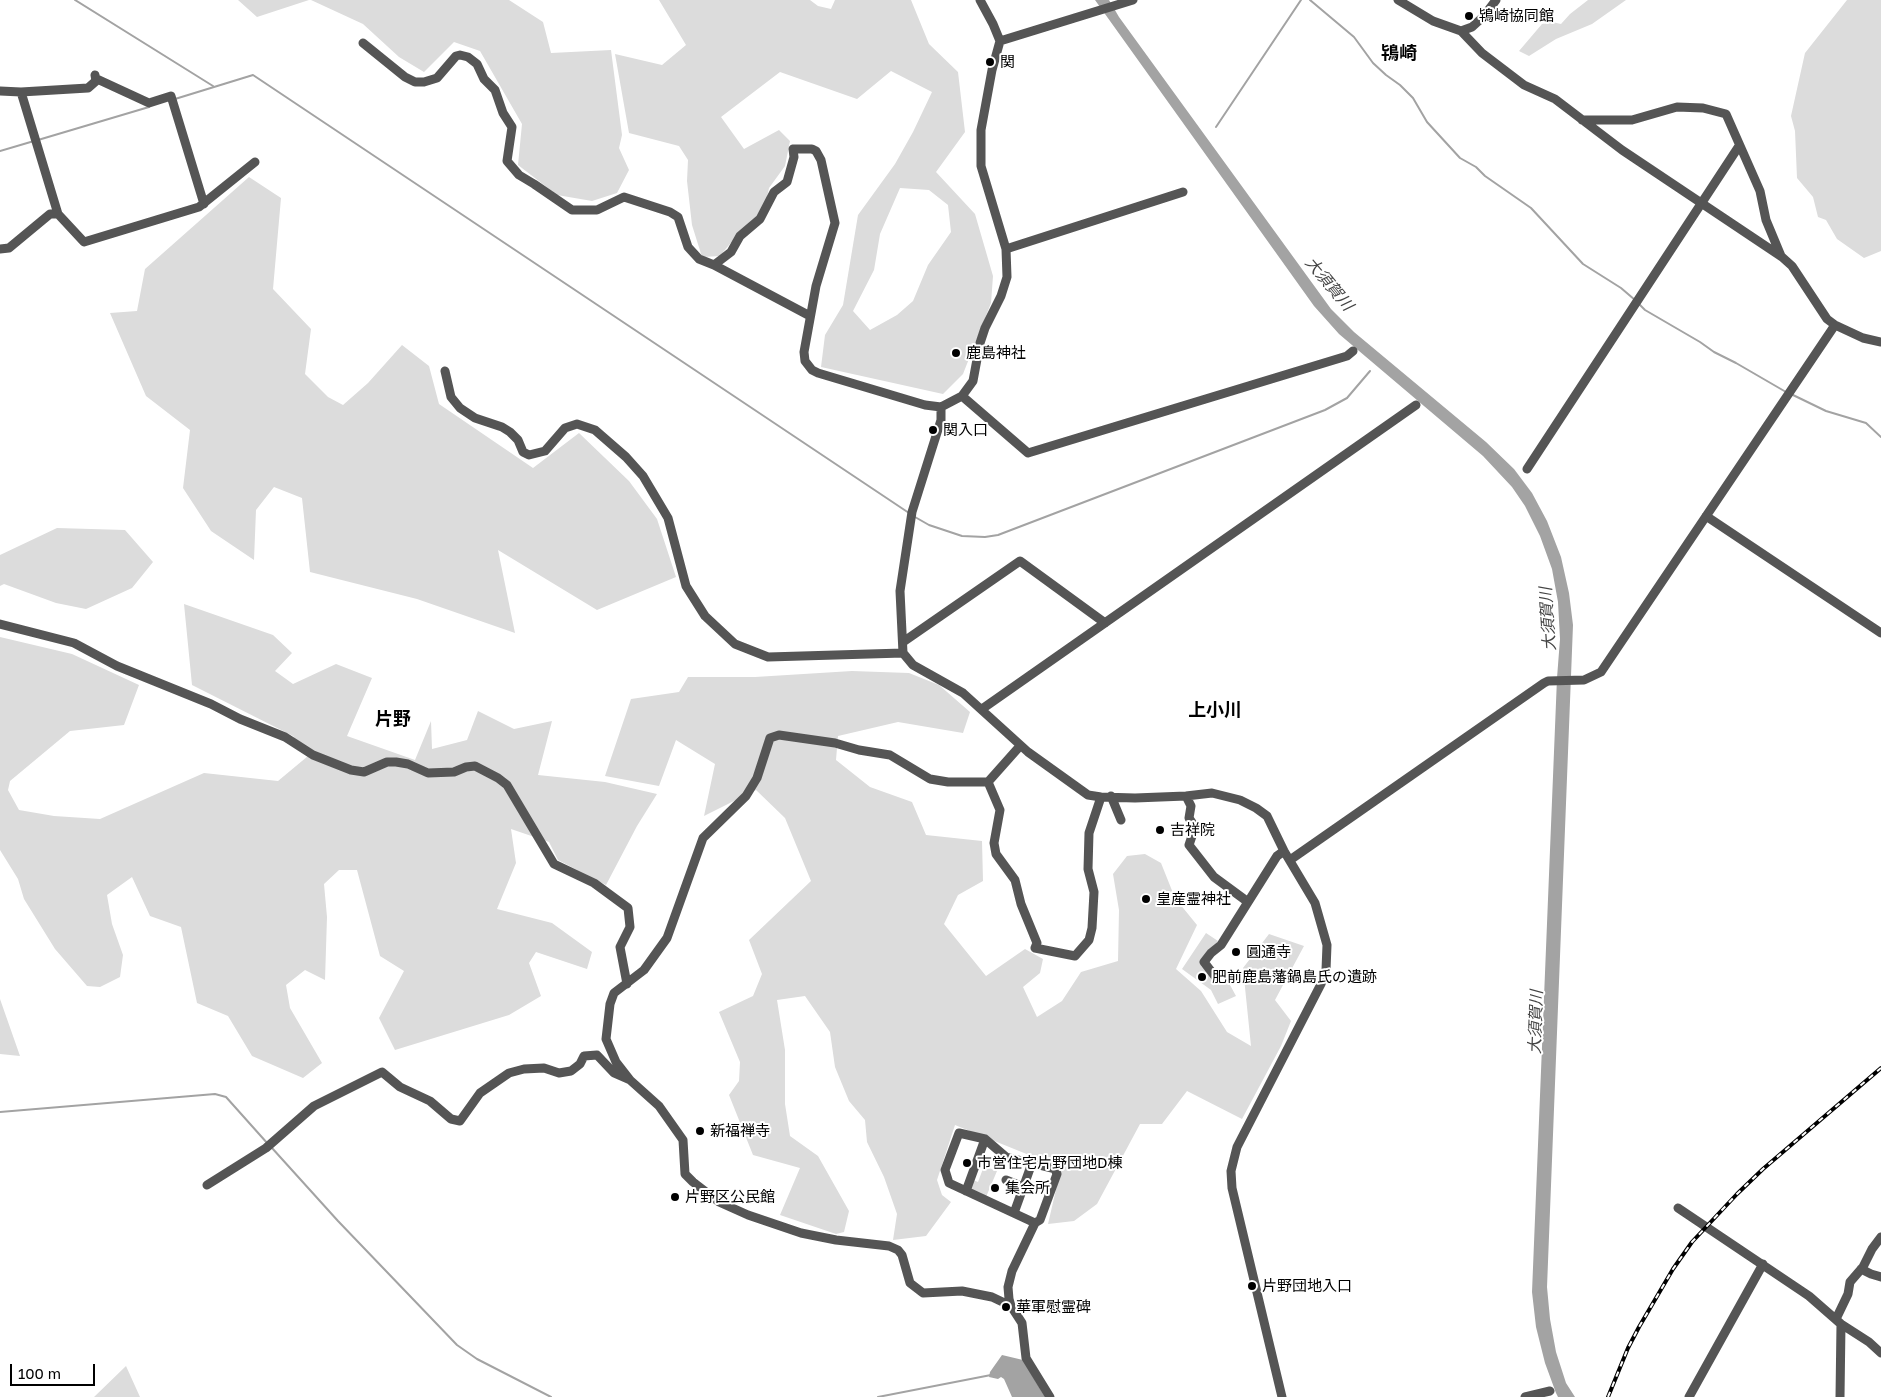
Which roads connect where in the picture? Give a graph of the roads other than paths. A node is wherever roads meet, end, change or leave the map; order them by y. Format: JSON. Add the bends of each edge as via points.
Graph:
{"nodes":[{"id":1,"x":980,"y":0,"type":"edge"},
{"id":2,"x":1133,"y":0,"type":"edge"},
{"id":3,"x":1496,"y":0,"type":"edge"},
{"id":4,"x":1406,"y":2,"type":"edge"},
{"id":5,"x":1461,"y":32,"type":"junction"},
{"id":6,"x":1000,"y":41,"type":"junction"},
{"id":7,"x":363,"y":43,"type":"dead end"},
{"id":8,"x":0,"y":91,"type":"edge"},
{"id":9,"x":21,"y":92,"type":"junction"},
{"id":10,"x":1582,"y":120,"type":"junction"},
{"id":11,"x":1740,"y":146,"type":"junction"},
{"id":12,"x":255,"y":162,"type":"dead end"},
{"id":13,"x":1183,"y":192,"type":"dead end"},
{"id":14,"x":1702,"y":202,"type":"junction"},
{"id":15,"x":204,"y":204,"type":"junction"},
{"id":16,"x":58,"y":214,"type":"junction"},
{"id":17,"x":0,"y":249,"type":"edge"},
{"id":18,"x":1006,"y":249,"type":"junction"},
{"id":19,"x":1782,"y":257,"type":"junction"},
{"id":20,"x":714,"y":265,"type":"junction"},
{"id":21,"x":810,"y":316,"type":"junction"},
{"id":22,"x":1835,"y":325,"type":"junction"},
{"id":23,"x":1881,"y":342,"type":"edge"},
{"id":24,"x":1353,"y":351,"type":"dead end"},
{"id":25,"x":445,"y":371,"type":"dead end"},
{"id":26,"x":962,"y":396,"type":"junction"},
{"id":27,"x":1416,"y":405,"type":"dead end"},
{"id":28,"x":941,"y":407,"type":"junction"},
{"id":29,"x":1527,"y":469,"type":"dead end"},
{"id":30,"x":1706,"y":516,"type":"junction"},
{"id":31,"x":1105,"y":623,"type":"junction"},
{"id":32,"x":0,"y":624,"type":"edge"},
{"id":33,"x":1881,"y":633,"type":"edge"},
{"id":34,"x":903,"y":642,"type":"junction"},
{"id":35,"x":903,"y":653,"type":"junction"},
{"id":36,"x":982,"y":710,"type":"junction"},
{"id":37,"x":1020,"y":746,"type":"junction"},
{"id":38,"x":988,"y":782,"type":"junction"},
{"id":39,"x":1186,"y":796,"type":"junction"},
{"id":40,"x":1106,"y":797,"type":"junction"},
{"id":41,"x":1121,"y":820,"type":"dead end"},
{"id":42,"x":1284,"y":851,"type":"junction"},
{"id":43,"x":1290,"y":860,"type":"junction"},
{"id":44,"x":1248,"y":902,"type":"junction"},
{"id":45,"x":1217,"y":979,"type":"dead end"},
{"id":46,"x":627,"y":984,"type":"junction"},
{"id":47,"x":630,"y":1080,"type":"junction"},
{"id":48,"x":985,"y":1139,"type":"junction"},
{"id":49,"x":1032,"y":1163,"type":"junction"},
{"id":50,"x":1006,"y":1180,"type":"dead end"},
{"id":51,"x":208,"y":1185,"type":"dead end"},
{"id":52,"x":1023,"y":1187,"type":"junction"},
{"id":53,"x":966,"y":1191,"type":"junction"},
{"id":54,"x":1678,"y":1208,"type":"dead end"},
{"id":55,"x":1014,"y":1213,"type":"junction"},
{"id":56,"x":1035,"y":1222,"type":"junction"},
{"id":57,"x":1881,"y":1237,"type":"edge"},
{"id":58,"x":1763,"y":1264,"type":"junction"},
{"id":59,"x":1861,"y":1269,"type":"junction"},
{"id":60,"x":1881,"y":1276,"type":"edge"},
{"id":61,"x":1010,"y":1306,"type":"junction"},
{"id":62,"x":1839,"y":1322,"type":"junction"},
{"id":63,"x":1880,"y":1349,"type":"edge"},
{"id":64,"x":1550,"y":1391,"type":"dead end"},
{"id":65,"x":1050,"y":1397,"type":"edge"},
{"id":66,"x":1282,"y":1397,"type":"edge"},
{"id":67,"x":1525,"y":1397,"type":"edge"},
{"id":68,"x":1689,"y":1397,"type":"edge"},
{"id":69,"x":1840,"y":1397,"type":"edge"}],
"edges":[{"from":1,"to":6,"type":"street"},
{"from":2,"to":6,"type":"street"},
{"from":3,"to":5,"type":"street","via":[[1472,27]]},
{"from":4,"to":5,"type":"street","via":[[1433,21]]},
{"from":5,"to":10,"type":"street","via":[[1482,53],[1524,85],[1555,99]]},
{"from":6,"to":18,"type":"street","via":[[981,130],[981,166]]},
{"from":7,"to":20,"type":"street","via":[[416,82],[438,78],[456,56],[468,57],[477,64],[484,79],[495,90],[512,128],[508,161],[519,175],[572,210],[597,210],[624,197],[670,212],[678,218],[691,252]]},
{"from":8,"to":9,"type":"street"},
{"from":9,"to":15,"type":"street","via":[[88,88],[94,85],[96,77],[149,103],[172,100]]},
{"from":9,"to":16,"type":"street"},
{"from":10,"to":11,"type":"street","via":[[1632,120],[1677,107],[1703,108],[1726,114]]},
{"from":10,"to":14,"type":"street"},
{"from":11,"to":14,"type":"street"},
{"from":11,"to":19,"type":"street","via":[[1760,191],[1766,220]]},
{"from":12,"to":15,"type":"street"},
{"from":13,"to":18,"type":"street"},
{"from":14,"to":19,"type":"street"},
{"from":14,"to":29,"type":"street"},
{"from":15,"to":16,"type":"street","via":[[84,242]]},
{"from":16,"to":17,"type":"street","via":[[50,214],[9,248]]},
{"from":18,"to":26,"type":"street","via":[[1007,278],[985,328],[974,377]]},
{"from":19,"to":22,"type":"street","via":[[1792,266],[1827,319]]},
{"from":20,"to":21,"type":"street"},
{"from":20,"to":21,"type":"street","via":[[731,252],[740,236],[760,219],[774,192],[787,182],[794,158],[793,149],[816,150],[835,228]]},
{"from":21,"to":28,"type":"street","via":[[804,356],[812,370]]},
{"from":22,"to":23,"type":"street"},
{"from":22,"to":30,"type":"street"},
{"from":24,"to":26,"type":"street","via":[[1347,356],[1028,453]]},
{"from":25,"to":35,"type":"street","via":[[451,397],[460,408],[475,418],[510,432],[529,455],[546,451],[565,428],[577,424],[595,430],[626,457],[643,476],[668,518],[686,586],[705,616],[735,644],[768,657]]},
{"from":26,"to":28,"type":"street"},
{"from":27,"to":31,"type":"street"},
{"from":28,"to":34,"type":"street","via":[[941,420],[912,512],[900,591]]},
{"from":30,"to":33,"type":"street"},
{"from":30,"to":43,"type":"street","via":[[1601,672],[1575,681],[1544,683]]},
{"from":31,"to":34,"type":"street","via":[[1020,561]]},
{"from":31,"to":36,"type":"street"},
{"from":32,"to":46,"type":"street","via":[[74,643],[117,666],[211,704],[285,737],[313,755],[351,770],[364,772],[387,762],[408,764],[428,772],[454,772],[475,766],[498,778],[507,785],[554,864],[594,884],[628,908],[630,927],[620,947]]},
{"from":34,"to":35,"type":"street"},
{"from":35,"to":36,"type":"street","via":[[913,665],[954,687]]},
{"from":36,"to":37,"type":"street"},
{"from":37,"to":38,"type":"street"},
{"from":37,"to":40,"type":"street","via":[[1088,795]]},
{"from":38,"to":40,"type":"street","via":[[1000,810],[994,843],[996,854],[1016,880],[1021,904],[1037,943],[1035,948],[1075,956],[1089,940],[1092,928],[1094,892],[1088,869],[1089,833]]},
{"from":38,"to":46,"type":"street","via":[[930,779],[890,756],[836,743],[779,735],[770,738],[757,778],[746,796],[703,838],[667,938],[644,970]]},
{"from":39,"to":40,"type":"street"},
{"from":39,"to":42,"type":"street","via":[[1226,795],[1256,808],[1267,816]]},
{"from":39,"to":44,"type":"street","via":[[1191,806],[1189,818],[1196,827],[1189,845],[1214,877]]},
{"from":40,"to":41,"type":"street"},
{"from":42,"to":43,"type":"street"},
{"from":42,"to":44,"type":"street","via":[[1277,856]]},
{"from":43,"to":66,"type":"street","via":[[1315,903],[1327,945],[1328,964],[1321,984],[1237,1147],[1231,1171],[1232,1188]]},
{"from":44,"to":45,"type":"street","via":[[1221,945],[1204,962]]},
{"from":46,"to":47,"type":"street","via":[[614,993],[606,1039],[616,1062]]},
{"from":47,"to":51,"type":"street","via":[[614,1073],[597,1054],[584,1056],[571,1071],[559,1073],[544,1068],[524,1068],[509,1073],[486,1088],[460,1121],[451,1119],[430,1101],[400,1087],[382,1072],[314,1106],[266,1148]]},
{"from":47,"to":61,"type":"street","via":[[658,1106],[683,1140],[685,1174],[719,1202],[801,1233],[898,1250],[910,1283],[923,1293],[962,1291]]},
{"from":48,"to":49,"type":"street","via":[[1006,1157]]},
{"from":48,"to":53,"type":"street"},
{"from":48,"to":53,"type":"street","via":[[959,1132],[956,1138],[946,1170],[949,1183]]},
{"from":49,"to":52,"type":"street"},
{"from":49,"to":56,"type":"street","via":[[1055,1169],[1057,1174],[1040,1220]]},
{"from":50,"to":52,"type":"street"},
{"from":52,"to":55,"type":"street"},
{"from":53,"to":55,"type":"street"},
{"from":54,"to":58,"type":"street"},
{"from":55,"to":56,"type":"street"},
{"from":56,"to":61,"type":"street","via":[[1012,1271],[1008,1287]]},
{"from":57,"to":59,"type":"street"},
{"from":58,"to":62,"type":"street"},
{"from":58,"to":68,"type":"street"},
{"from":59,"to":60,"type":"street"},
{"from":59,"to":62,"type":"street","via":[[1850,1282]]},
{"from":61,"to":65,"type":"street","via":[[1022,1323],[1026,1358]]},
{"from":62,"to":63,"type":"street"},
{"from":62,"to":69,"type":"street"},
{"from":64,"to":67,"type":"street"}]}
